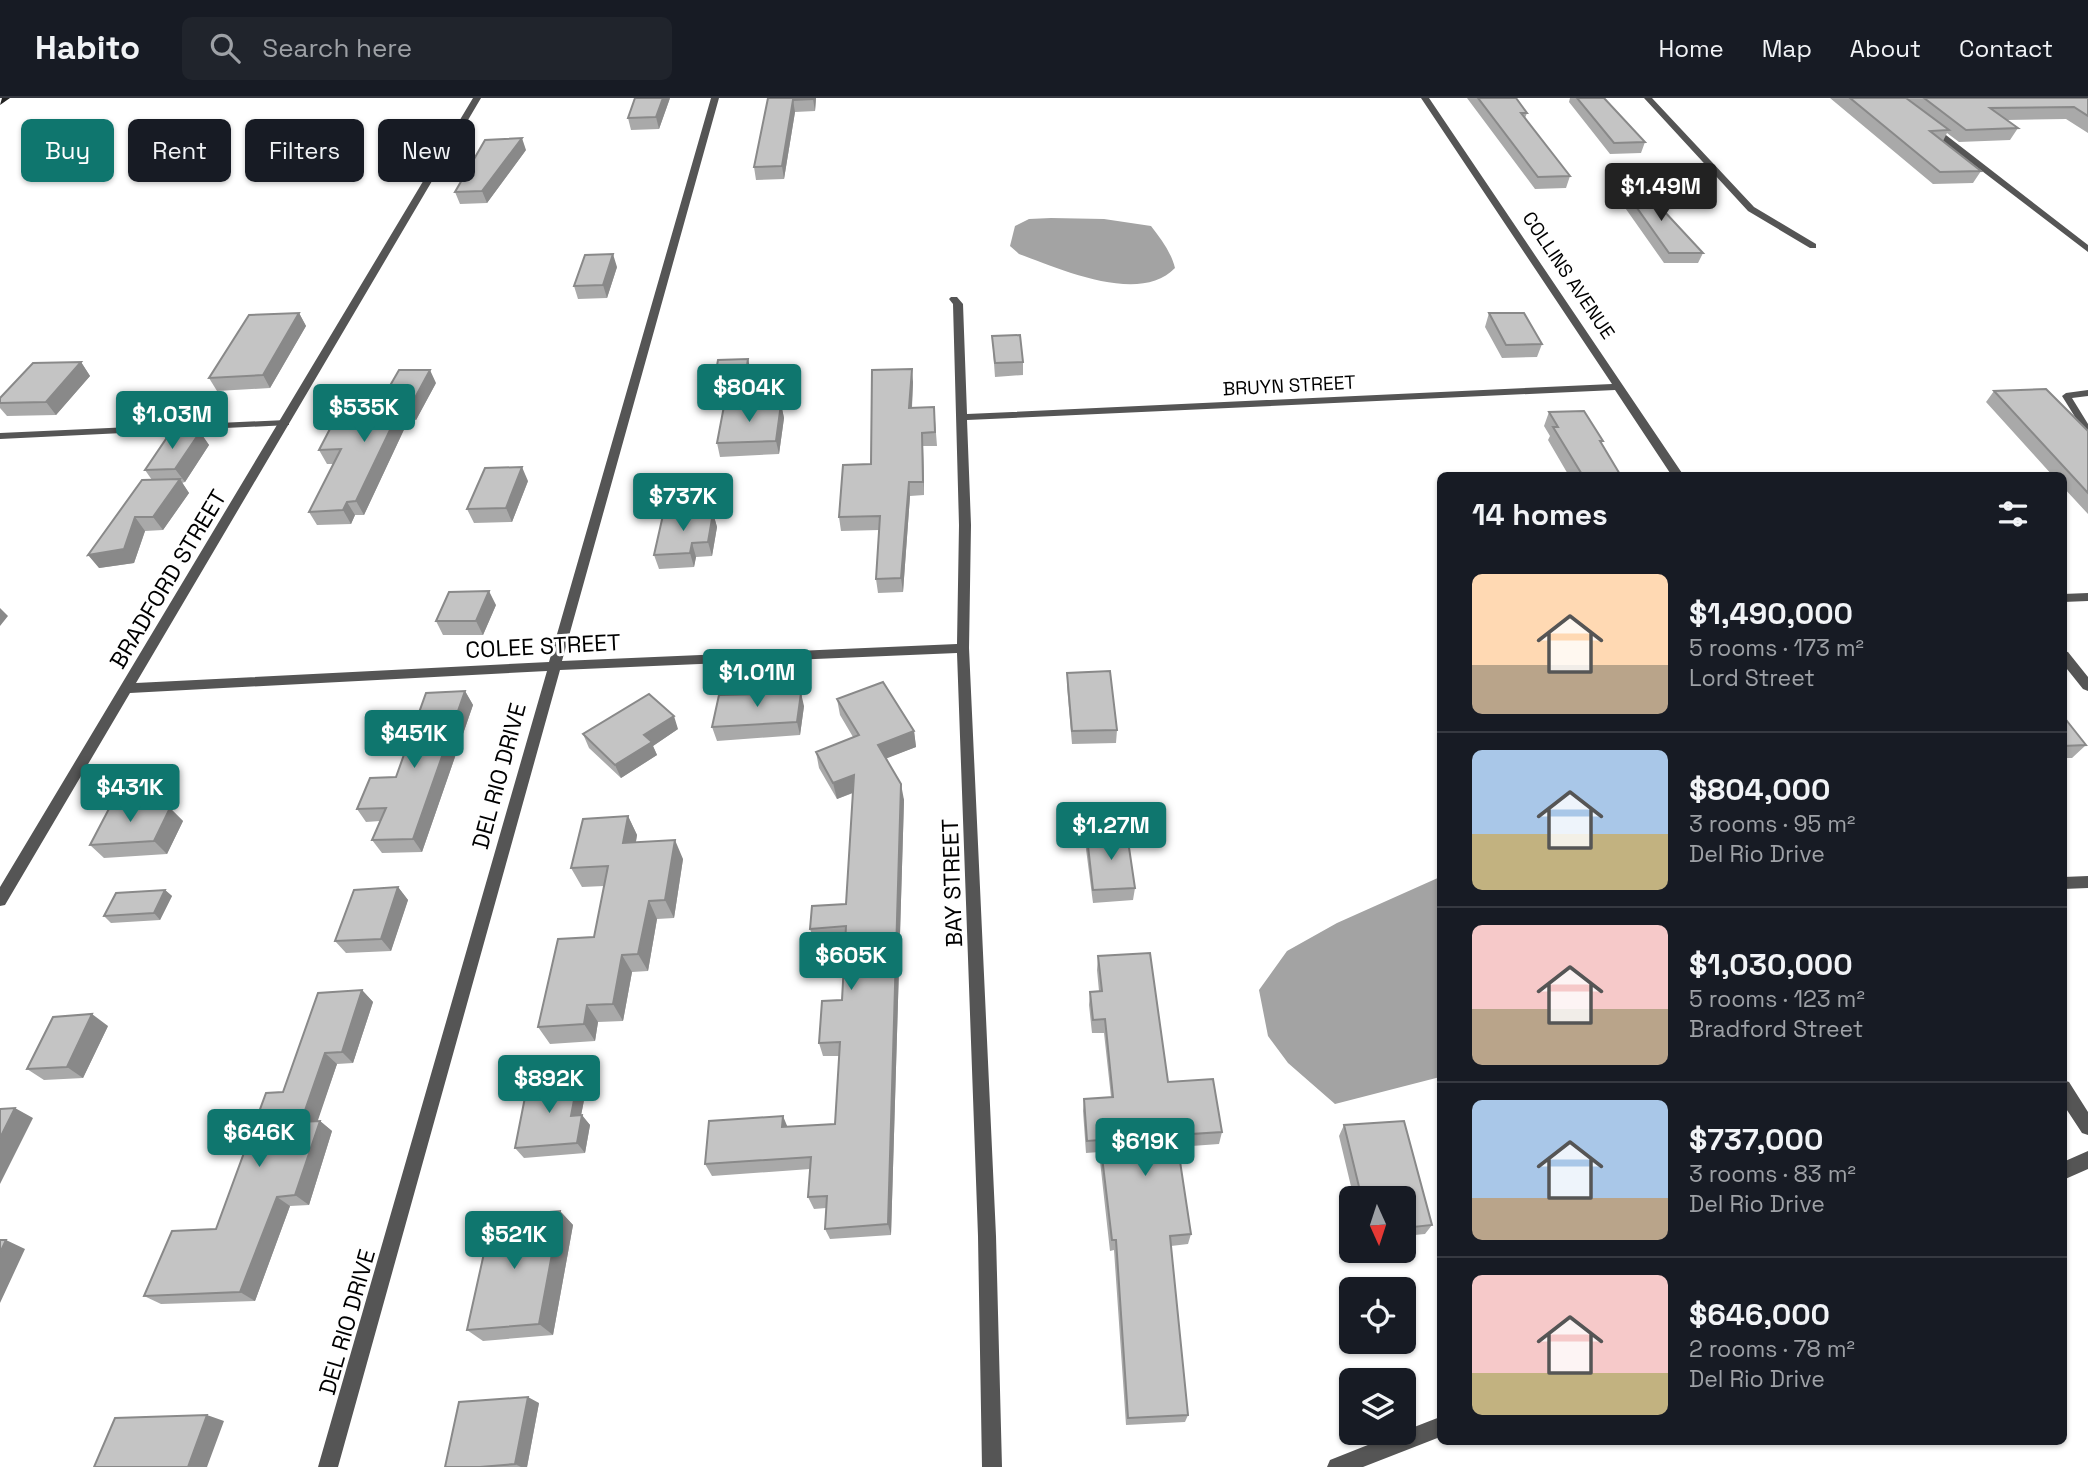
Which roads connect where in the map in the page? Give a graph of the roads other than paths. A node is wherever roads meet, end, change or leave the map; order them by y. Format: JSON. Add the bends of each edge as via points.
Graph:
{"nodes":[{"id":1,"x":6,"y":98,"type":"edge"},
{"id":2,"x":477,"y":98,"type":"edge"},
{"id":3,"x":715,"y":98,"type":"edge"},
{"id":4,"x":1425,"y":98,"type":"edge"},
{"id":5,"x":1648,"y":98,"type":"edge"},
{"id":6,"x":0,"y":103,"type":"edge"},
{"id":7,"x":1925,"y":123,"type":"edge"},
{"id":8,"x":1813,"y":246,"type":"dead end"},
{"id":9,"x":2088,"y":249,"type":"edge"},
{"id":10,"x":954,"y":299,"type":"dead end"},
{"id":11,"x":1619,"y":387,"type":"junction"},
{"id":12,"x":2088,"y":393,"type":"edge"},
{"id":13,"x":961,"y":416,"type":"junction"},
{"id":14,"x":286,"y":423,"type":"junction"},
{"id":15,"x":2088,"y":431,"type":"edge"},
{"id":16,"x":0,"y":436,"type":"edge"},
{"id":17,"x":1675,"y":472,"type":"edge"},
{"id":18,"x":2088,"y":597,"type":"edge"},
{"id":19,"x":2067,"y":598,"type":"edge"},
{"id":20,"x":963,"y":648,"type":"junction"},
{"id":21,"x":2067,"y":660,"type":"edge"},
{"id":22,"x":554,"y":666,"type":"junction"},
{"id":23,"x":2088,"y":686,"type":"edge"},
{"id":24,"x":126,"y":688,"type":"junction"},
{"id":25,"x":2088,"y":882,"type":"edge"},
{"id":26,"x":2067,"y":883,"type":"edge"},
{"id":27,"x":0,"y":900,"type":"edge"},
{"id":28,"x":2067,"y":1094,"type":"edge"},
{"id":29,"x":2088,"y":1126,"type":"edge"},
{"id":30,"x":2086,"y":1164,"type":"edge"},
{"id":31,"x":2067,"y":1170,"type":"edge"},
{"id":32,"x":1437,"y":1428,"type":"edge"},
{"id":33,"x":328,"y":1467,"type":"edge"},
{"id":34,"x":992,"y":1467,"type":"edge"},
{"id":35,"x":1337,"y":1467,"type":"edge"}],
"edges":[{"from":1,"to":6,"type":"street"},
{"from":2,"to":14,"type":"street","name":"BRADFORD STREET"},
{"from":3,"to":22,"type":"street","name":"DEL RIO DRIVE"},
{"from":4,"to":11,"type":"street","name":"COLLINS AVENUE"},
{"from":5,"to":8,"type":"street","via":[[1751,209]]},
{"from":7,"to":9,"type":"street"},
{"from":10,"to":13,"type":"street","name":"BAY STREET","via":[[958,304]]},
{"from":11,"to":13,"type":"street","name":"BRUYN STREET"},
{"from":11,"to":17,"type":"street","name":"COLLINS AVENUE"},
{"from":12,"to":15,"type":"lane","via":[[2066,396]]},
{"from":13,"to":20,"type":"street","name":"BAY STREET"},
{"from":14,"to":16,"type":"lane"},
{"from":14,"to":24,"type":"street","name":"BRADFORD STREET"},
{"from":18,"to":19,"type":"street"},
{"from":20,"to":22,"type":"street","name":"COLEE STREET"},
{"from":20,"to":34,"type":"street","name":"BAY STREET"},
{"from":21,"to":23,"type":"street"},
{"from":22,"to":24,"type":"street","name":"COLEE STREET"},
{"from":22,"to":33,"type":"street","name":"DEL RIO DRIVE"},
{"from":24,"to":27,"type":"street","name":"BRADFORD STREET"},
{"from":25,"to":26,"type":"street"},
{"from":28,"to":29,"type":"street"},
{"from":30,"to":31,"type":"street"},
{"from":32,"to":35,"type":"street"}]}
